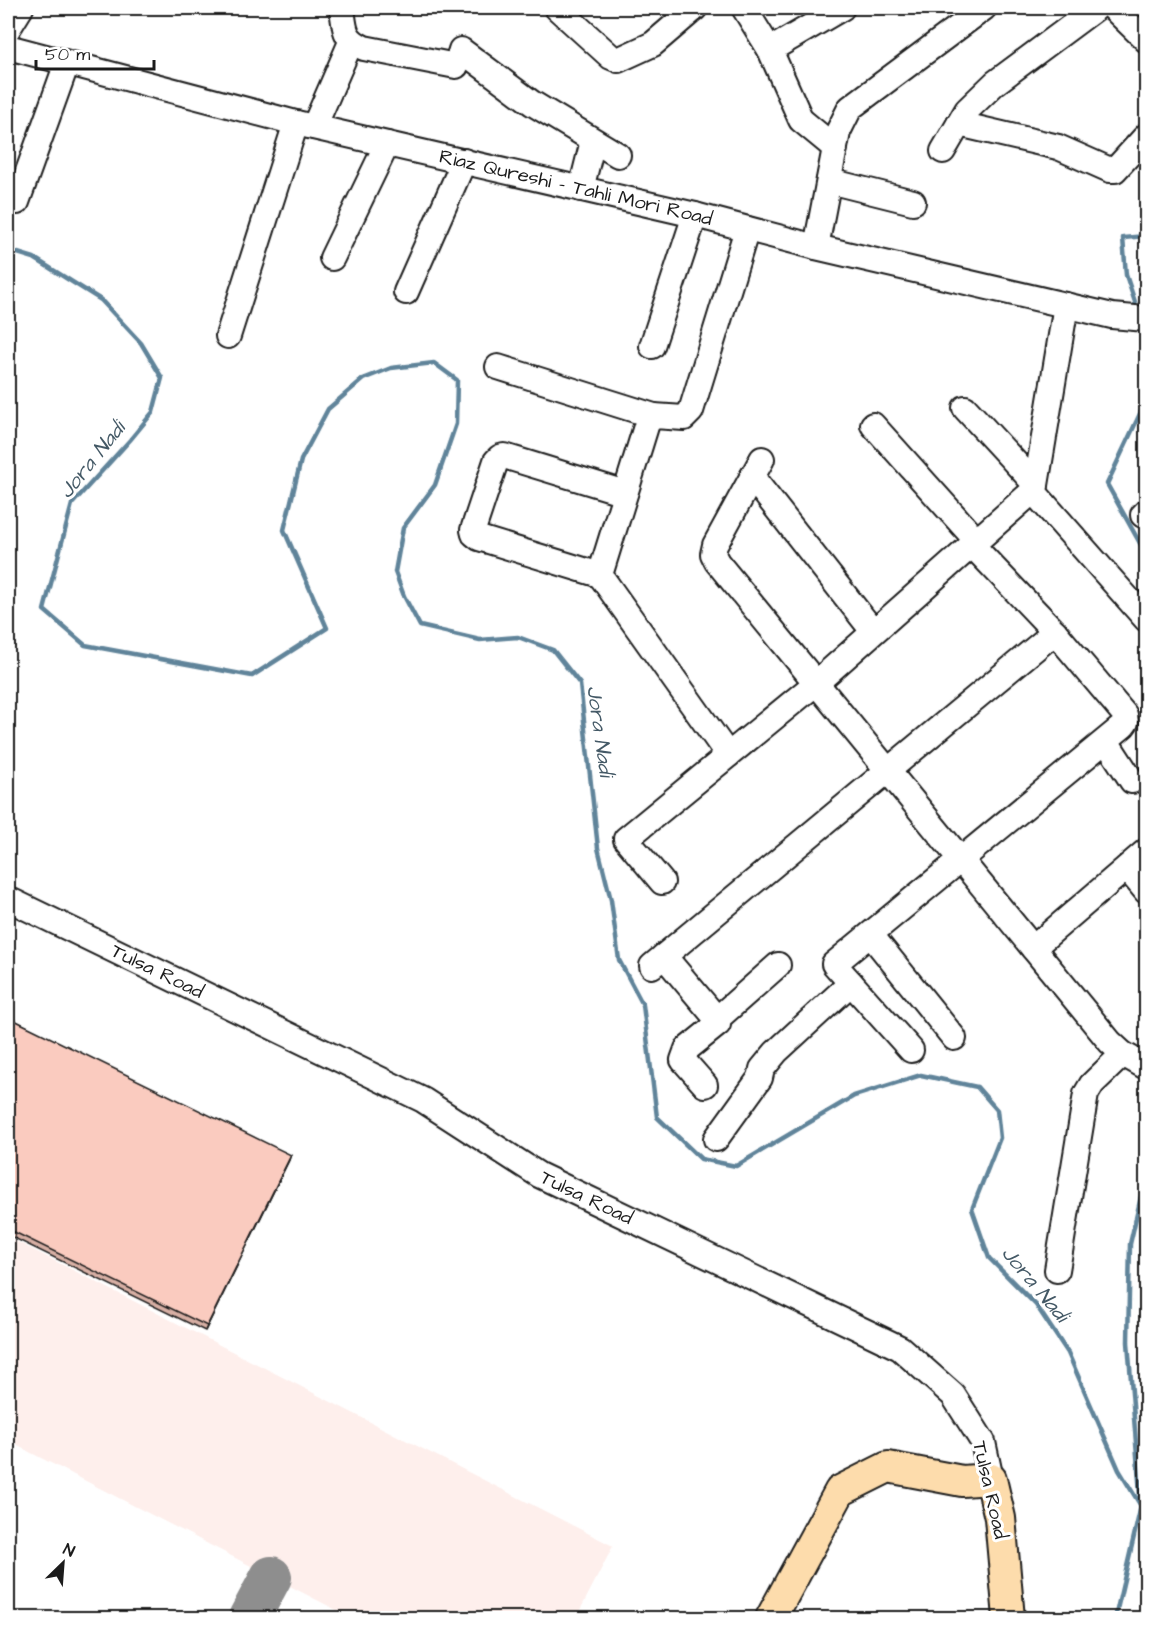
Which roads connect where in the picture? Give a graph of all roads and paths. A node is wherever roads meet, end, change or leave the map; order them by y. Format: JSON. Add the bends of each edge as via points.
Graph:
{"nodes":[{"id":1,"x":21,"y":8,"type":"edge"},
{"id":2,"x":342,"y":8,"type":"edge"},
{"id":3,"x":557,"y":8,"type":"edge"},
{"id":4,"x":744,"y":8,"type":"edge"},
{"id":5,"x":842,"y":8,"type":"edge"},
{"id":6,"x":984,"y":8,"type":"edge"},
{"id":7,"x":1096,"y":8,"type":"edge"},
{"id":8,"x":1113,"y":8,"type":"edge"},
{"id":9,"x":685,"y":11,"type":"edge"},
{"id":10,"x":8,"y":29,"type":"edge"},
{"id":11,"x":1146,"y":39,"type":"edge"},
{"id":12,"x":351,"y":42,"type":"junction"},
{"id":13,"x":8,"y":47,"type":"edge"},
{"id":14,"x":770,"y":50,"type":"junction"},
{"id":15,"x":67,"y":63,"type":"junction"},
{"id":16,"x":959,"y":124,"type":"junction"},
{"id":17,"x":305,"y":125,"type":"junction"},
{"id":18,"x":1146,"y":136,"type":"edge"},
{"id":19,"x":593,"y":141,"type":"junction"},
{"id":20,"x":387,"y":144,"type":"junction"},
{"id":21,"x":835,"y":148,"type":"junction"},
{"id":22,"x":943,"y":151,"type":"dead end"},
{"id":23,"x":618,"y":155,"type":"dead end"},
{"id":24,"x":464,"y":161,"type":"junction"},
{"id":25,"x":829,"y":181,"type":"junction"},
{"id":26,"x":581,"y":189,"type":"junction"},
{"id":27,"x":16,"y":202,"type":"dead end"},
{"id":28,"x":913,"y":202,"type":"dead end"},
{"id":29,"x":695,"y":215,"type":"junction"},
{"id":30,"x":747,"y":229,"type":"junction"},
{"id":31,"x":816,"y":247,"type":"junction"},
{"id":32,"x":332,"y":258,"type":"dead end"},
{"id":33,"x":406,"y":292,"type":"dead end"},
{"id":34,"x":1066,"y":306,"type":"junction"},
{"id":35,"x":1146,"y":319,"type":"edge"},
{"id":36,"x":228,"y":336,"type":"dead end"},
{"id":37,"x":652,"y":346,"type":"dead end"},
{"id":38,"x":498,"y":367,"type":"dead end"},
{"id":39,"x":965,"y":408,"type":"dead end"},
{"id":40,"x":654,"y":416,"type":"junction"},
{"id":41,"x":873,"y":425,"type":"dead end"},
{"id":42,"x":1034,"y":488,"type":"junction"},
{"id":43,"x":625,"y":493,"type":"junction"},
{"id":44,"x":974,"y":543,"type":"junction"},
{"id":45,"x":600,"y":575,"type":"junction"},
{"id":46,"x":1146,"y":619,"type":"edge"},
{"id":47,"x":873,"y":631,"type":"junction"},
{"id":48,"x":1054,"y":632,"type":"junction"},
{"id":49,"x":815,"y":684,"type":"junction"},
{"id":50,"x":1106,"y":741,"type":"junction"},
{"id":51,"x":728,"y":755,"type":"junction"},
{"id":52,"x":888,"y":771,"type":"junction"},
{"id":53,"x":1132,"y":781,"type":"dead end"},
{"id":54,"x":1146,"y":851,"type":"edge"},
{"id":55,"x":961,"y":860,"type":"junction"},
{"id":56,"x":1127,"y":868,"type":"junction"},
{"id":57,"x":662,"y":882,"type":"dead end"},
{"id":58,"x":1146,"y":891,"type":"edge"},
{"id":59,"x":8,"y":899,"type":"edge"},
{"id":60,"x":871,"y":934,"type":"junction"},
{"id":61,"x":1033,"y":948,"type":"junction"},
{"id":62,"x":778,"y":964,"type":"dead end"},
{"id":63,"x":851,"y":983,"type":"junction"},
{"id":64,"x":717,"y":1019,"type":"junction"},
{"id":65,"x":954,"y":1038,"type":"dead end"},
{"id":66,"x":912,"y":1050,"type":"dead end"},
{"id":67,"x":1123,"y":1054,"type":"junction"},
{"id":68,"x":1146,"y":1067,"type":"edge"},
{"id":69,"x":705,"y":1085,"type":"dead end"},
{"id":70,"x":716,"y":1138,"type":"dead end"},
{"id":71,"x":1057,"y":1270,"type":"dead end"},
{"id":72,"x":991,"y":1479,"type":"junction"},
{"id":73,"x":771,"y":1618,"type":"edge"},
{"id":74,"x":1009,"y":1618,"type":"edge"}],
"edges":[{"from":1,"to":10,"type":"street"},
{"from":2,"to":12,"type":"street","via":[[346,35]]},
{"from":3,"to":9,"type":"street","via":[[618,60],[653,44]]},
{"from":4,"to":14,"type":"street"},
{"from":5,"to":14,"type":"street"},
{"from":6,"to":21,"type":"street","via":[[850,108]]},
{"from":7,"to":16,"type":"street","via":[[995,83],[967,110]]},
{"from":8,"to":11,"type":"street"},
{"from":12,"to":17,"type":"street"},
{"from":12,"to":19,"type":"street","via":[[456,66],[461,50],[532,103]]},
{"from":13,"to":15,"type":"street","name":"Riaz Qureshi - Tahli Mori Road"},
{"from":14,"to":21,"type":"street","via":[[801,120]]},
{"from":15,"to":17,"type":"street","name":"Riaz Qureshi - Tahli Mori Road"},
{"from":15,"to":27,"type":"street"},
{"from":16,"to":18,"type":"street","via":[[1058,147],[1110,170],[1115,170]]},
{"from":16,"to":22,"type":"street"},
{"from":17,"to":20,"type":"street","name":"Riaz Qureshi - Tahli Mori Road"},
{"from":17,"to":36,"type":"street"},
{"from":19,"to":23,"type":"street"},
{"from":19,"to":26,"type":"street"},
{"from":20,"to":24,"type":"street","name":"Riaz Qureshi - Tahli Mori Road"},
{"from":20,"to":32,"type":"street"},
{"from":21,"to":25,"type":"street"},
{"from":24,"to":26,"type":"street","name":"Riaz Qureshi - Tahli Mori Road"},
{"from":24,"to":33,"type":"street"},
{"from":25,"to":28,"type":"street"},
{"from":25,"to":31,"type":"street"},
{"from":26,"to":29,"type":"street","name":"Riaz Qureshi - Tahli Mori Road"},
{"from":29,"to":30,"type":"street","name":"Riaz Qureshi - Tahli Mori Road"},
{"from":29,"to":37,"type":"street"},
{"from":30,"to":31,"type":"street","name":"Riaz Qureshi - Tahli Mori Road"},
{"from":30,"to":40,"type":"street","via":[[692,411],[684,418]]},
{"from":31,"to":34,"type":"street","name":"Riaz Qureshi - Tahli Mori Road"},
{"from":34,"to":35,"type":"street","name":"Riaz Qureshi - Tahli Mori Road"},
{"from":34,"to":42,"type":"street"},
{"from":38,"to":40,"type":"street"},
{"from":39,"to":42,"type":"street"},
{"from":40,"to":43,"type":"street","via":[[647,423]]},
{"from":41,"to":44,"type":"street"},
{"from":42,"to":44,"type":"street"},
{"from":42,"to":46,"type":"street"},
{"from":43,"to":45,"type":"street"},
{"from":43,"to":45,"type":"street","via":[[504,456],[496,461],[473,530],[479,538]]},
{"from":44,"to":47,"type":"street"},
{"from":44,"to":48,"type":"street"},
{"from":45,"to":51,"type":"street"},
{"from":47,"to":49,"type":"street"},
{"from":47,"to":49,"type":"street","via":[[757,468],[713,554]]},
{"from":48,"to":50,"type":"street","via":[[1125,715],[1124,726]]},
{"from":48,"to":52,"type":"street"},
{"from":49,"to":51,"type":"street"},
{"from":49,"to":52,"type":"street"},
{"from":50,"to":53,"type":"street"},
{"from":50,"to":55,"type":"street"},
{"from":51,"to":57,"type":"street","via":[[626,839]]},
{"from":52,"to":55,"type":"street"},
{"from":52,"to":64,"type":"street","via":[[658,961]]},
{"from":54,"to":56,"type":"street"},
{"from":55,"to":60,"type":"street"},
{"from":55,"to":61,"type":"street"},
{"from":56,"to":58,"type":"street"},
{"from":56,"to":61,"type":"street"},
{"from":59,"to":72,"type":"street","name":"Tulsa Road","via":[[423,1100],[539,1175],[900,1348],[953,1395],[983,1442]]},
{"from":60,"to":63,"type":"street","via":[[834,964]]},
{"from":60,"to":65,"type":"street"},
{"from":61,"to":67,"type":"street"},
{"from":62,"to":64,"type":"street"},
{"from":63,"to":66,"type":"street"},
{"from":63,"to":70,"type":"street","via":[[776,1052]]},
{"from":64,"to":69,"type":"street","via":[[718,1024],[687,1049],[682,1060]]},
{"from":67,"to":68,"type":"street"},
{"from":67,"to":71,"type":"street","via":[[1086,1094]]},
{"from":72,"to":73,"type":"main road","via":[[962,1481],[888,1467],[840,1491]]},
{"from":72,"to":74,"type":"main road","name":"Tulsa Road","via":[[1000,1518]]}]}
